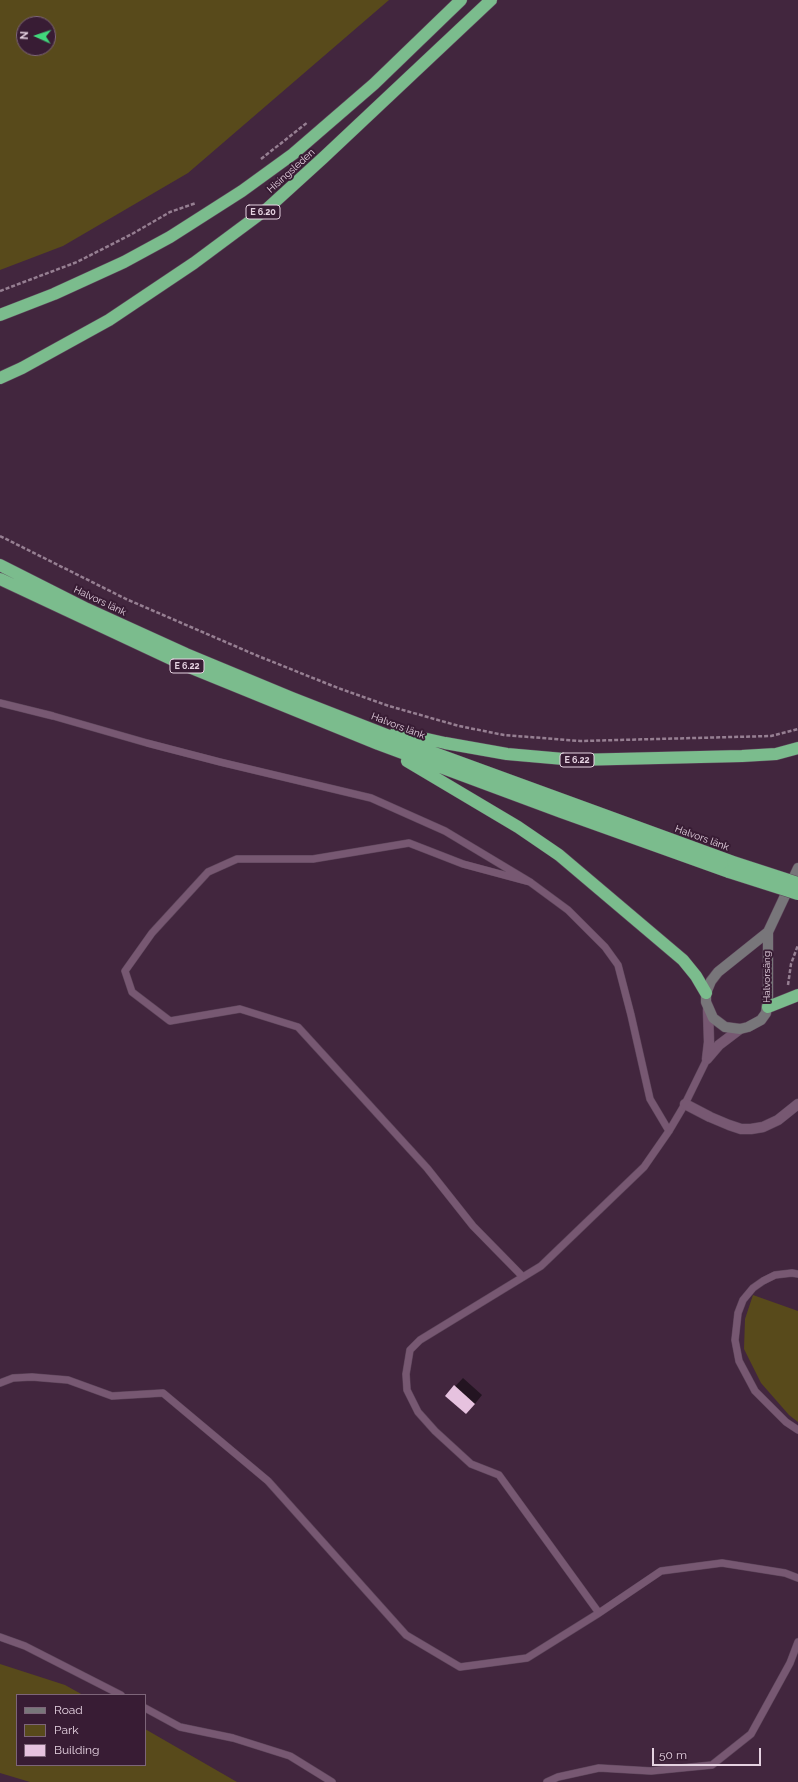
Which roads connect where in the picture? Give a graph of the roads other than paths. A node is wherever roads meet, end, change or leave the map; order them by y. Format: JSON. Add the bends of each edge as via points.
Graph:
{"nodes":[{"id":1,"x":461,"y":0,"type":"edge"},
{"id":2,"x":491,"y":0,"type":"edge"},
{"id":3,"x":0,"y":315,"type":"edge"},
{"id":4,"x":0,"y":378,"type":"edge"},
{"id":5,"x":0,"y":565,"type":"edge"},
{"id":6,"x":0,"y":579,"type":"edge"},
{"id":7,"x":0,"y":703,"type":"edge"},
{"id":8,"x":359,"y":724,"type":"junction"},
{"id":9,"x":378,"y":744,"type":"junction"},
{"id":10,"x":798,"y":748,"type":"edge"},
{"id":11,"x":731,"y":867,"type":"junction"},
{"id":12,"x":798,"y":868,"type":"edge"},
{"id":13,"x":530,"y":882,"type":"junction"},
{"id":14,"x":798,"y":883,"type":"edge"},
{"id":15,"x":798,"y":894,"type":"edge"},
{"id":16,"x":768,"y":932,"type":"junction"},
{"id":17,"x":706,"y":993,"type":"junction"},
{"id":18,"x":798,"y":995,"type":"edge"},
{"id":19,"x":768,"y":1007,"type":"junction"},
{"id":20,"x":708,"y":1010,"type":"junction"},
{"id":21,"x":740,"y":1028,"type":"junction"},
{"id":22,"x":708,"y":1059,"type":"junction"},
{"id":23,"x":685,"y":1104,"type":"junction"},
{"id":24,"x":798,"y":1104,"type":"edge"},
{"id":25,"x":669,"y":1131,"type":"junction"},
{"id":26,"x":798,"y":1274,"type":"edge"},
{"id":27,"x":523,"y":1277,"type":"junction"},
{"id":28,"x":0,"y":1383,"type":"edge"},
{"id":29,"x":798,"y":1430,"type":"edge"},
{"id":30,"x":798,"y":1578,"type":"edge"},
{"id":31,"x":599,"y":1613,"type":"junction"},
{"id":32,"x":0,"y":1637,"type":"edge"},
{"id":33,"x":798,"y":1642,"type":"edge"},
{"id":34,"x":119,"y":1694,"type":"edge"},
{"id":35,"x":146,"y":1709,"type":"edge"},
{"id":36,"x":332,"y":1782,"type":"edge"},
{"id":37,"x":547,"y":1782,"type":"edge"}],
"edges":[{"from":1,"to":3,"type":"highway","name":"Hisingsleden","number":"E 6.20","via":[[374,84],[293,154],[242,191],[170,237],[124,262]]},
{"from":2,"to":4,"type":"highway","name":"Hisingsleden","number":"E 6.20","via":[[262,212],[194,263],[108,320]]},
{"from":5,"to":8,"type":"highway","name":"Halvors länk","number":"E 6.22","via":[[87,609],[186,654]]},
{"from":6,"to":9,"type":"highway","name":"Halvors länk","number":"E 6.22","via":[[184,665]]},
{"from":7,"to":13,"type":"lane","via":[[212,760],[371,798],[445,831]]},
{"from":8,"to":10,"type":"highway","number":"E 6.22","via":[[507,754],[575,760],[742,756],[776,754]]},
{"from":8,"to":11,"type":"highway","name":"Halvors länk","number":"E 6.22","via":[[592,811]]},
{"from":9,"to":11,"type":"highway","name":"Halvors länk","number":"E 6.22","via":[[561,812]]},
{"from":9,"to":17,"type":"highway","number":"E 6.22","via":[[518,826],[559,855],[683,960]]},
{"from":11,"to":14,"type":"highway","name":"Halvors länk","number":"E 6.22","bridge":true},
{"from":11,"to":15,"type":"highway","name":"Halvors länk","number":"E 6.22","bridge":true},
{"from":12,"to":16,"type":"street","name":"Halvorsäng"},
{"from":13,"to":25,"type":"lane","via":[[568,910],[605,947],[618,965],[650,1100]]},
{"from":13,"to":27,"type":"lane","via":[[463,864],[409,843],[313,859],[236,859],[208,872],[152,933],[125,971],[132,992],[170,1020],[240,1009],[298,1027],[427,1168],[474,1226]]},
{"from":16,"to":17,"type":"street","name":"Halvorsäng","via":[[718,972]]},
{"from":16,"to":19,"type":"street","name":"Halvorsäng"},
{"from":17,"to":20,"type":"street","number":"E 6.22"},
{"from":18,"to":19,"type":"highway"},
{"from":19,"to":21,"type":"street","name":"Halvorsäng","via":[[761,1020]]},
{"from":20,"to":21,"type":"street","name":"Halvorsäng","via":[[725,1027]]},
{"from":20,"to":22,"type":"street"},
{"from":21,"to":22,"type":"street","via":[[719,1045]]},
{"from":22,"to":23,"type":"lane"},
{"from":23,"to":24,"type":"street","via":[[710,1117],[746,1129],[763,1127],[778,1120]]},
{"from":23,"to":25,"type":"lane"},
{"from":25,"to":27,"type":"lane","via":[[644,1167],[541,1266]]},
{"from":26,"to":29,"type":"lane","via":[[775,1275],[753,1288],[743,1300],[738,1313],[735,1340],[739,1361],[755,1391],[786,1422]]},
{"from":27,"to":31,"type":"lane","via":[[420,1340],[410,1350],[406,1374],[407,1390],[418,1412],[435,1431],[471,1464],[499,1475]]},
{"from":28,"to":31,"type":"lane","via":[[13,1378],[32,1377],[68,1380],[112,1396],[163,1393],[268,1481],[406,1636],[460,1667],[527,1658]]},
{"from":30,"to":31,"type":"lane","via":[[785,1573],[722,1563],[661,1571]]},
{"from":32,"to":34,"type":"lane","via":[[25,1646]]},
{"from":33,"to":37,"type":"lane","via":[[790,1663],[751,1734],[712,1765],[651,1771],[599,1768]]},
{"from":35,"to":36,"type":"lane","via":[[180,1727],[233,1738],[290,1756]]}]}
